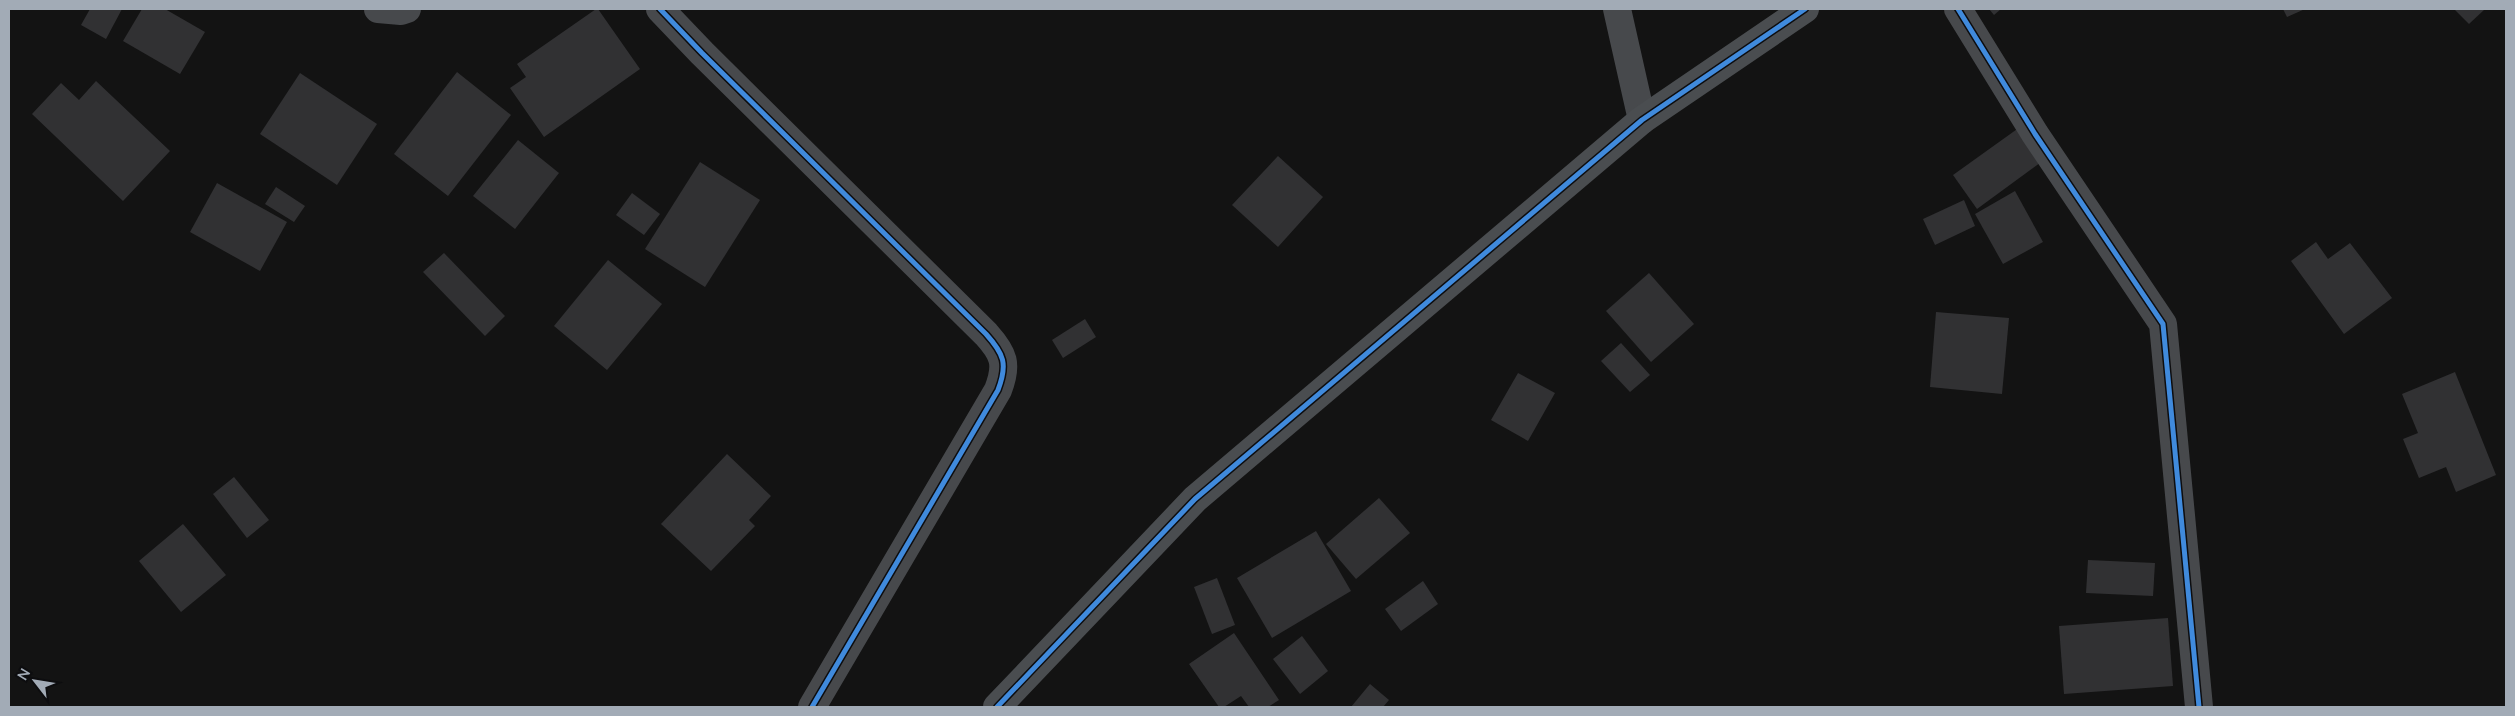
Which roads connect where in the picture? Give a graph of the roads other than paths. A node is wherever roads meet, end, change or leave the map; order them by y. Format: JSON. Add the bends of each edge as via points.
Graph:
{"nodes":[{"id":1,"x":378,"y":9,"type":"edge"},
{"id":2,"x":407,"y":9,"type":"edge"},
{"id":3,"x":660,"y":9,"type":"edge"},
{"id":4,"x":1617,"y":9,"type":"edge"},
{"id":5,"x":1805,"y":9,"type":"edge"},
{"id":6,"x":1958,"y":9,"type":"edge"},
{"id":7,"x":1642,"y":120,"type":"junction"},
{"id":8,"x":812,"y":707,"type":"edge"},
{"id":9,"x":997,"y":707,"type":"edge"},
{"id":10,"x":2198,"y":707,"type":"edge"}],
"edges":[{"from":1,"to":2,"type":"street","via":[[401,12]]},
{"from":3,"to":8,"type":"street","via":[[986,334],[1004,360],[998,390]]},
{"from":4,"to":7,"type":"street"},
{"from":5,"to":7,"type":"street"},
{"from":6,"to":10,"type":"street","via":[[2034,134],[2163,324]]},
{"from":7,"to":9,"type":"street","via":[[1195,500]]}]}
